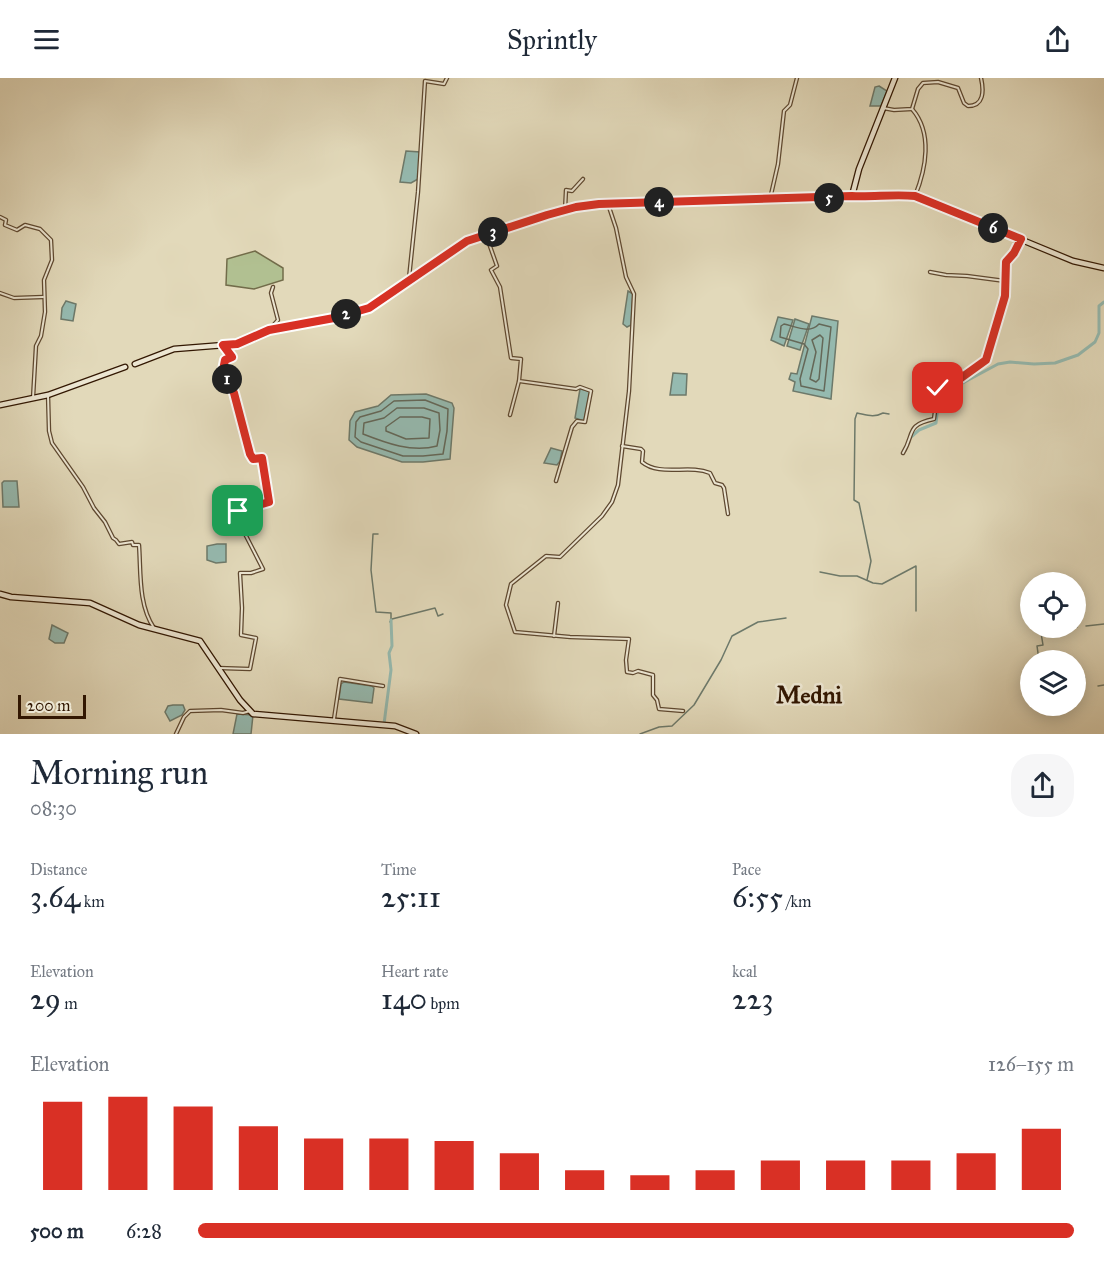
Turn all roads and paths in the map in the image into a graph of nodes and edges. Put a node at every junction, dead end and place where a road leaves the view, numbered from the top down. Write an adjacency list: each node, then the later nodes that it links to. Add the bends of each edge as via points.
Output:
1 (447, 78): 19 (street, via 444,84 425,81)
2 (797, 78): 10 (street, via 790,105 784,111)
3 (895, 78): 5 (main road)
4 (981, 78): 6 (street, via 982,92 976,105 964,103 958,88 938,82 923,83)
5 (883, 108): 6 (street); 8 (main road)
6 (912, 109): 9 (street, via 922,122 926,159)
7 (583, 179): 12 (street, via 572,190 566,190)
8 (852, 196): 9 (main road); 10 (main road)
9 (915, 196): 15 (main road)
10 (770, 199): 11 (main road)
11 (608, 204): 12 (main road); 32 (street, via 634,294 629,391)
12 (565, 210): 14 (main road)
13 (0, 217): 22 (street, via 6,220 5,225 17,230 25,225 40,230 51,240 52,260 44,280)
14 (486, 235): 19 (main road, via 467,241); 27 (street, via 496,266 491,270 500,286 511,358 521,359 522,363)
15 (1021, 239): 16 (main road, via 1072,261); 18 (street, via 1006,262)
16 (1104, 268)
17 (930, 272): 18 (street)
18 (1005, 281): 33 (street, via 1005,296 986,360 938,388 934,419 916,426)
19 (408, 282): 23 (main road, via 369,308)
20 (273, 287): 23 (street, via 269,293 278,320)
21 (0, 293): 22 (street, via 14,298)
22 (43, 297): 29 (street, via 45,312 36,346)
23 (269, 330): 24 (main road, via 237,344)
24 (223, 345): 25 (main road, via 174,349); 40 (street, via 232,357 225,360 223,370 234,393 250,454 253,459 262,458 269,502 226,513 233,527 243,530 263,569 240,573 241,635 256,638 250,669)
25 (135, 364)
26 (125, 367): 28 (main road)
27 (519, 381): 31 (street); 34 (street, via 591,391 585,422 577,422 572,428)
28 (48, 395): 29 (main road); 38 (street, via 52,443 113,538 119,544 139,545 144,600)
29 (33, 398): 30 (main road)
30 (0, 405)
31 (510, 415)
32 (621, 446): 35 (street, via 641,449 646,465 710,473 715,483 723,485); 39 (street, via 618,485 602,516 560,557 546,556 511,585 506,605 515,632)
33 (903, 453)
34 (556, 481)
35 (728, 514)
36 (0, 594): 38 (main road, via 90,603)
37 (558, 603): 39 (street)
38 (155, 629): 40 (main road, via 200,641)
39 (554, 636): 43 (street, via 629,639 627,672 638,670 653,675 653,695 659,709)
40 (219, 668): 42 (main road)
41 (383, 686): 44 (street, via 340,679)
42 (250, 711): 44 (main road); 45 (street, via 190,711)
43 (683, 711)
44 (334, 719): 46 (main road, via 402,727)
45 (176, 734)
46 (416, 734)

